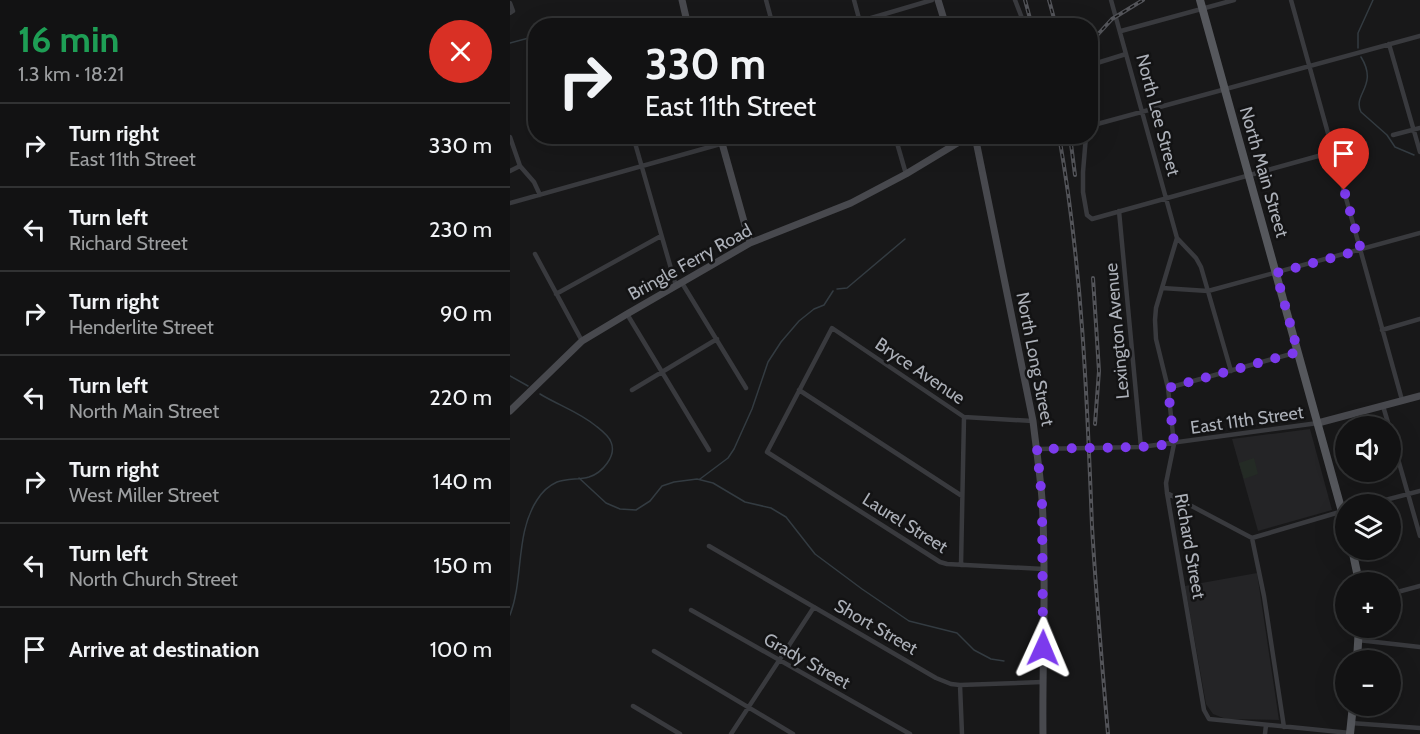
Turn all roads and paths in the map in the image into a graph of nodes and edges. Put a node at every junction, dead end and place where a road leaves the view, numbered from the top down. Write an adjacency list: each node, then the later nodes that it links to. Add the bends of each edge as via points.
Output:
1 (681, 0): 13 (street)
2 (766, 0): 14 (street)
3 (854, 0): 15 (street)
4 (932, 0): 16 (street)
5 (938, 0): 17 (street)
6 (1015, 0): 18 (street)
7 (1111, 0): 19 (street, North Lee Street)
8 (1234, 0): 11 (street)
9 (1291, 0): 24 (street)
10 (510, 3): 12 (street)
11 (1201, 4): 19 (street); 25 (main road, North Main Street)
12 (511, 12)
13 (686, 18)
14 (771, 18)
15 (859, 18)
16 (876, 18)
17 (944, 18)
18 (1022, 18)
19 (1121, 31): 22 (street, North Lee Street)
20 (1420, 36): 21 (street)
21 (1389, 44): 24 (street); 29 (street)
22 (1126, 54): 23 (street); 26 (street, North Lee Street)
23 (1098, 63)
24 (1310, 66): 25 (street); 40 (street)
25 (1225, 90): 26 (street); 46 (main road, North Main Street)
26 (1143, 111): 27 (street); 48 (street, North Lee Street)
27 (1098, 124)
28 (1420, 128): 29 (street)
29 (1414, 130): 30 (street); 41 (street)
30 (1393, 135)
31 (510, 137): 42 (street)
32 (1365, 143): 40 (street)
33 (635, 144): 43 (street)
34 (709, 144): 43 (street)
35 (722, 144): 54 (street)
36 (897, 144): 45 (street)
37 (956, 144): 45 (street, Bringle Ferry Road)
38 (977, 144): 80 (street, North Long Street)
39 (1086, 144): 50 (street, via 1083,192 1088,218)
40 (1333, 152): 46 (street); 55 (street)
41 (1420, 152)
42 (520, 166): 44 (street); 47 (street)
43 (640, 167): 47 (street); 52 (street)
44 (510, 171)
45 (906, 174): 54 (street, Bringle Ferry Road, via 851,203)
46 (1249, 174): 48 (street); 57 (main road, North Main Street)
47 (540, 195): 49 (street)
48 (1167, 199): 50 (street); 53 (street, North Lee Street)
49 (510, 203)
50 (1119, 212): 83 (street, Lexington Avenue)
51 (1420, 233): 55 (street)
52 (661, 236): 58 (street); 61 (street)
53 (1177, 238): 59 (street, Richard Street); 60 (street, via 1196,258)
54 (750, 243): 58 (street, Bringle Ferry Road)
55 (1361, 250): 57 (street); 64 (street)
56 (535, 254): 61 (street)
57 (1276, 273): 60 (street); 67 (main road, North Main Street)
58 (679, 285): 62 (street, Bringle Ferry Road); 65 (street)
59 (1162, 288): 60 (street); 71 (street, Richard Street, via 1155,332)
60 (1208, 291): 68 (street)
61 (556, 294): 66 (street)
62 (627, 314): 66 (street, Bringle Ferry Road); 69 (street)
63 (1420, 319): 64 (street)
64 (1382, 330): 75 (street)
65 (717, 339): 69 (street); 70 (street)
66 (582, 341): 77 (street, Bringle Ferry Road)
67 (1298, 352): 68 (street); 81 (main road, North Main Street)
68 (1231, 371): 71 (street)
69 (662, 372): 72 (street); 85 (street)
70 (746, 388)
71 (1168, 388): 82 (street, Richard Street)
72 (632, 390)
73 (799, 390): 79 (street, Bryce Avenue, via 832,328); 91 (street); 97 (street, Laurel Street, via 767,452 940,562)
74 (1420, 396): 75 (street)
75 (1402, 400): 76 (street)
76 (1383, 406): 78 (street); 81 (street)
77 (510, 411)
78 (1386, 416)
79 (964, 417): 80 (street, Bryce Avenue); 91 (street)
80 (1033, 421): 84 (street, North Long Street)
81 (1318, 423): 82 (street, East 11th Street); 89 (main road, North Main Street)
82 (1174, 444): 83 (street, East 11th Street); 88 (street, Richard Street)
83 (1141, 447): 84 (street, East 11th Street)
84 (1037, 449): 98 (street, North Long Street)
85 (709, 450)
86 (1401, 470): 90 (street)
87 (1420, 490): 90 (street)
88 (1167, 494): 95 (street); 114 (street, Richard Street, via 1204,710 1209,719)
89 (1338, 494)
90 (1408, 494): 92 (street); 94 (street)
91 (962, 496): 97 (street)
92 (1401, 496)
93 (1335, 513): 95 (street)
94 (1420, 536)
95 (1252, 538): 115 (street)
96 (709, 546): 101 (street, Short Street)
97 (961, 565): 98 (street, Laurel Street)
98 (1044, 569): 108 (street, North Long Street)
99 (1420, 586): 100 (street)
100 (1401, 591)
101 (814, 607): 107 (street); 109 (street, Short Street, via 936,678)
102 (692, 610): 107 (street, Grady Street)
103 (1358, 640): 104 (street); 105 (main road)
104 (1420, 647)
105 (1358, 650)
106 (654, 651): 111 (street)
107 (779, 661): 111 (street); 121 (street, Grady Street)
108 (1042, 682): 109 (street, Short Street); 123 (street, North Long Street)
109 (960, 685): 122 (street)
110 (633, 706): 118 (street)
111 (747, 706): 119 (street); 120 (street)
112 (1352, 716): 113 (main road)
113 (1351, 723): 116 (street); 117 (main road)
114 (1266, 725): 115 (street); 124 (street)
115 (1284, 727): 117 (street)
116 (1420, 728)
117 (1350, 733)
118 (680, 734)
119 (731, 734)
120 (793, 734)
121 (910, 734)
122 (962, 734)
123 (1043, 734)
124 (1265, 734)

